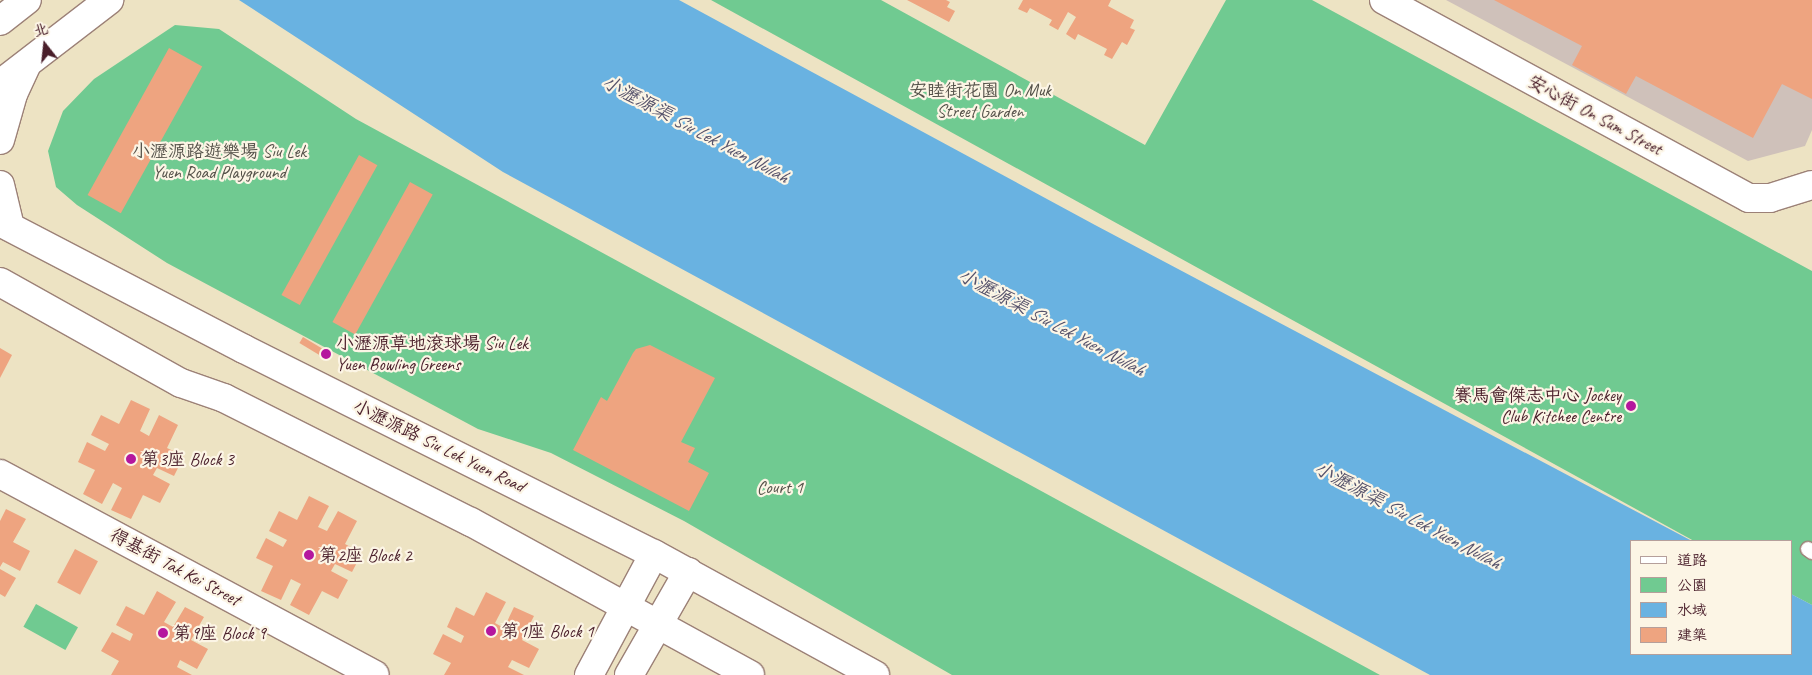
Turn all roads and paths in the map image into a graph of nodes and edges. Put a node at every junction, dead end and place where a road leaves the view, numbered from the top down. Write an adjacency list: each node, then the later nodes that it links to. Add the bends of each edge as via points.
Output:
1 (28, 0): 4 (main road)
2 (109, 0): 5 (main road)
3 (1384, 0): 9 (main road, 安心街 On Sum Street, via 1750,198 1770,198)
4 (0, 22)
5 (28, 62): 6 (main road); 7 (main road, via 13,94)
6 (0, 84)
7 (0, 140)
8 (0, 185): 10 (main road)
9 (1812, 185)
10 (5, 225): 13 (main road, 小瀝源路 Siu Lek Yuen Road, via 244,349)
11 (0, 282): 15 (main road, via 181,383 224,398 471,522)
12 (0, 474): 17 (main road, 得基街 Tak Kei Street)
13 (654, 554): 14 (main road, 小瀝源路 Siu Lek Yuen Road); 15 (main road)
14 (688, 572): 16 (main road); 21 (main road, 小瀝源路 Siu Lek Yuen Road)
15 (626, 607): 16 (main road); 18 (main road)
16 (657, 624): 19 (main road); 20 (main road)
17 (375, 675)
18 (588, 675)
19 (629, 675)
20 (750, 675)
21 (875, 675)

